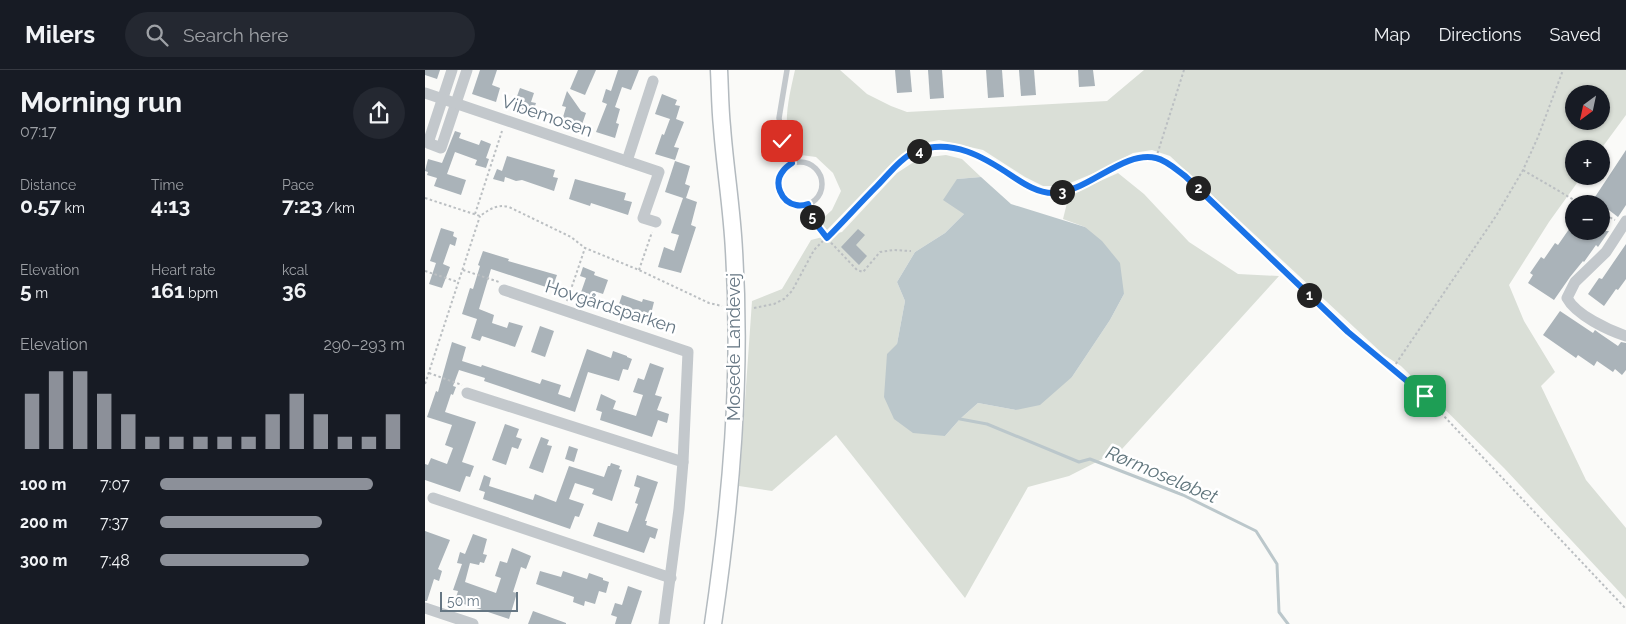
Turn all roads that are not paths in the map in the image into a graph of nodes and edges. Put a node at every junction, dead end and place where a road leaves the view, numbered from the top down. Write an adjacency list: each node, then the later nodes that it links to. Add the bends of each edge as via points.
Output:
1 (452, 70): 7 (street)
2 (467, 70): 8 (street)
3 (719, 70): 22 (main road, Mosede Landevej, via 734,251 736,327 731,479)
4 (787, 70): 10 (lane, via 779,118 782,141)
5 (653, 81): 9 (street)
6 (425, 93): 7 (street, Vibemosen)
7 (443, 99): 8 (street, Vibemosen); 8 (street, via 428,144 441,148)
8 (455, 104): 9 (street, Vibemosen)
9 (627, 161): 12 (street, Vibemosen, via 659,172 643,218)
10 (792, 163): 10 (lane, via 814,166 821,176 822,187 817,198 808,204 797,206 786,201 779,192 778,180)
11 (1626, 221): 14 (street, via 1606,252 1575,282 1567,298 1588,318)
12 (656, 222)
13 (503, 290): 16 (street, Hovgårdsparken, via 689,352)
14 (1626, 336)
15 (467, 393): 16 (street)
16 (683, 462): 18 (street, Hovgårdsparken)
17 (433, 498): 18 (street)
18 (671, 578): 21 (street, Hovgårdsparken)
19 (425, 608): 20 (street)
20 (473, 624)
21 (664, 624)
22 (713, 624)

